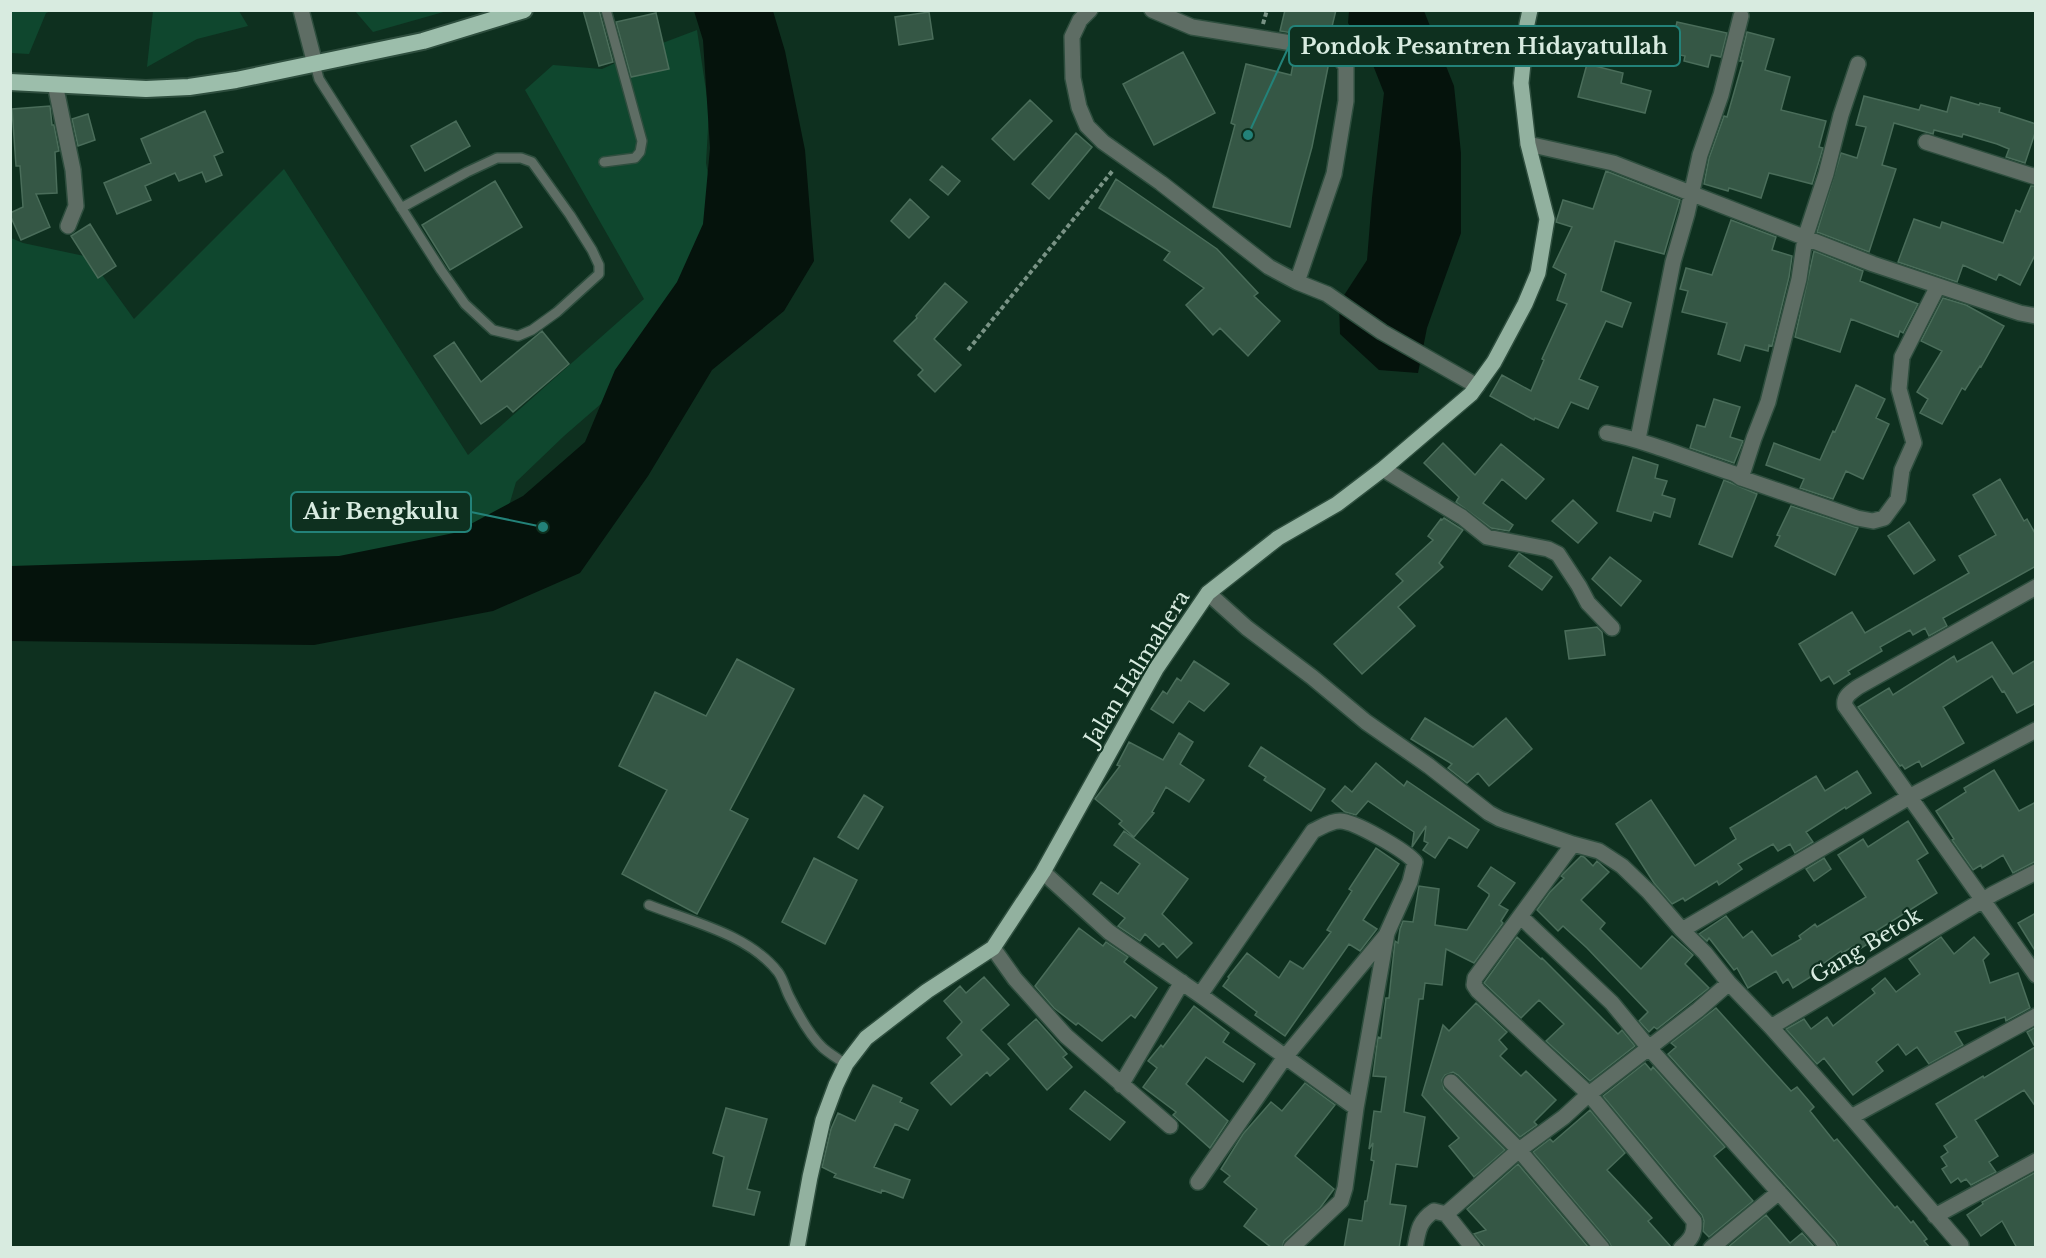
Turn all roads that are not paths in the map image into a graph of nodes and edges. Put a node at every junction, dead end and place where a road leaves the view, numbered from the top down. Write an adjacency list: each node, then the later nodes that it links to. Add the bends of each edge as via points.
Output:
1 (301, 10): 8 (street)
2 (524, 10): 8 (highway, via 423,41)
3 (606, 10): 14 (lane, via 642,141 635,158)
4 (1090, 10): 20 (street, via 1072,37 1073,78 1087,126 1269,267)
5 (1152, 10): 20 (street, via 1192,27 1329,49 1346,66 1346,101 1334,174)
6 (1530, 10): 13 (main road, Jalan Halmahera, via 1521,83)
7 (1741, 16): 16 (street)
8 (315, 64): 11 (highway, via 189,87); 17 (lane, via 319,79)
9 (1857, 64): 19 (street)
10 (10, 82): 11 (highway)
11 (55, 84): 18 (street, via 73,170 76,206)
12 (1926, 142): 15 (street)
13 (1528, 144): 16 (street, via 1613,163); 23 (main road, Jalan Halmahera, via 1547,219 1538,273 1503,348)
14 (604, 162)
15 (2036, 177)
16 (1691, 193): 19 (street); 25 (street, via 1673,262)
17 (401, 208): 17 (lane, via 465,304 493,330 518,336 532,330 598,273 592,250 570,215 532,162 522,158 497,158)
18 (68, 226)
19 (1805, 238): 21 (street); 27 (street, via 1799,279 1768,402)
20 (1297, 282): 23 (street, via 1327,294 1382,332)
21 (1938, 286): 22 (street); 27 (street, via 1902,357 1899,389 1914,443 1902,470 1898,499 1884,518 1857,518)
22 (2036, 316)
23 (1478, 386): 26 (main road, Jalan Halmahera)
24 (1608, 433): 25 (street)
25 (1638, 439): 27 (street)
26 (1383, 470): 29 (main road, Jalan Halmahera, via 1337,504 1278,538); 30 (street, via 1462,517 1487,537 1558,554 1588,603)
27 (1741, 478)
28 (2036, 587): 32 (street, via 1845,698 1845,706)
29 (1208, 593): 33 (street, via 1366,722 1489,813); 34 (main road, Jalan Halmahera, via 1156,669)
30 (1612, 628)
31 (2036, 730): 32 (street)
32 (1911, 796): 36 (street); 39 (street)
33 (1573, 844): 38 (street); 39 (street, via 1599,851 1622,866)
34 (1043, 872): 41 (main road, Jalan Halmahera); 43 (street, via 1109,932)
35 (2036, 872): 36 (street, Gang Betok)
36 (1982, 901): 42 (street); 47 (street, Gang Betok)
37 (648, 904): 50 (lane, via 741,940 756,950 778,972 816,1040)
38 (1521, 917): 48 (street, via 1612,1003); 53 (street, via 1475,978 1474,985)
39 (1682, 930): 44 (street)
40 (1387, 933): 45 (street, via 1415,861 1403,850 1356,826 1342,820 1330,822 1313,831); 49 (street); 54 (street)
41 (993, 948): 50 (main road, Jalan Halmahera, via 866,1038); 52 (street, via 1039,1008)
42 (2036, 975)
43 (1182, 982): 45 (street); 52 (street)
44 (1729, 983): 47 (street); 48 (street)
45 (1200, 995): 49 (street)
46 (2036, 1016): 55 (street)
47 (1771, 1027): 55 (street)
48 (1649, 1048): 53 (street); 60 (street)
49 (1285, 1057): 54 (street); 59 (street)
50 (846, 1065): 64 (main road, Jalan Halmahera, via 823,1120)
51 (1451, 1082): 57 (street)
52 (1121, 1085): 56 (street)
53 (1589, 1094): 57 (street); 69 (street, via 1694,1221 1695,1231)
54 (1356, 1108): 65 (street, via 1341,1201)
55 (1851, 1117): 62 (street)
56 (1170, 1126)
57 (1519, 1150): 61 (street); 68 (street)
58 (2036, 1161): 62 (street)
59 (1198, 1182)
60 (1779, 1192): 70 (street); 71 (street)
61 (1446, 1214): 66 (street, via 1434,1211 1424,1218); 67 (street)
62 (1935, 1216): 63 (street)
63 (1961, 1247)
64 (797, 1248)
65 (1291, 1248)
66 (1415, 1248)
67 (1473, 1248)
68 (1602, 1248)
69 (1681, 1248)
70 (1711, 1248)
71 (1829, 1248)

